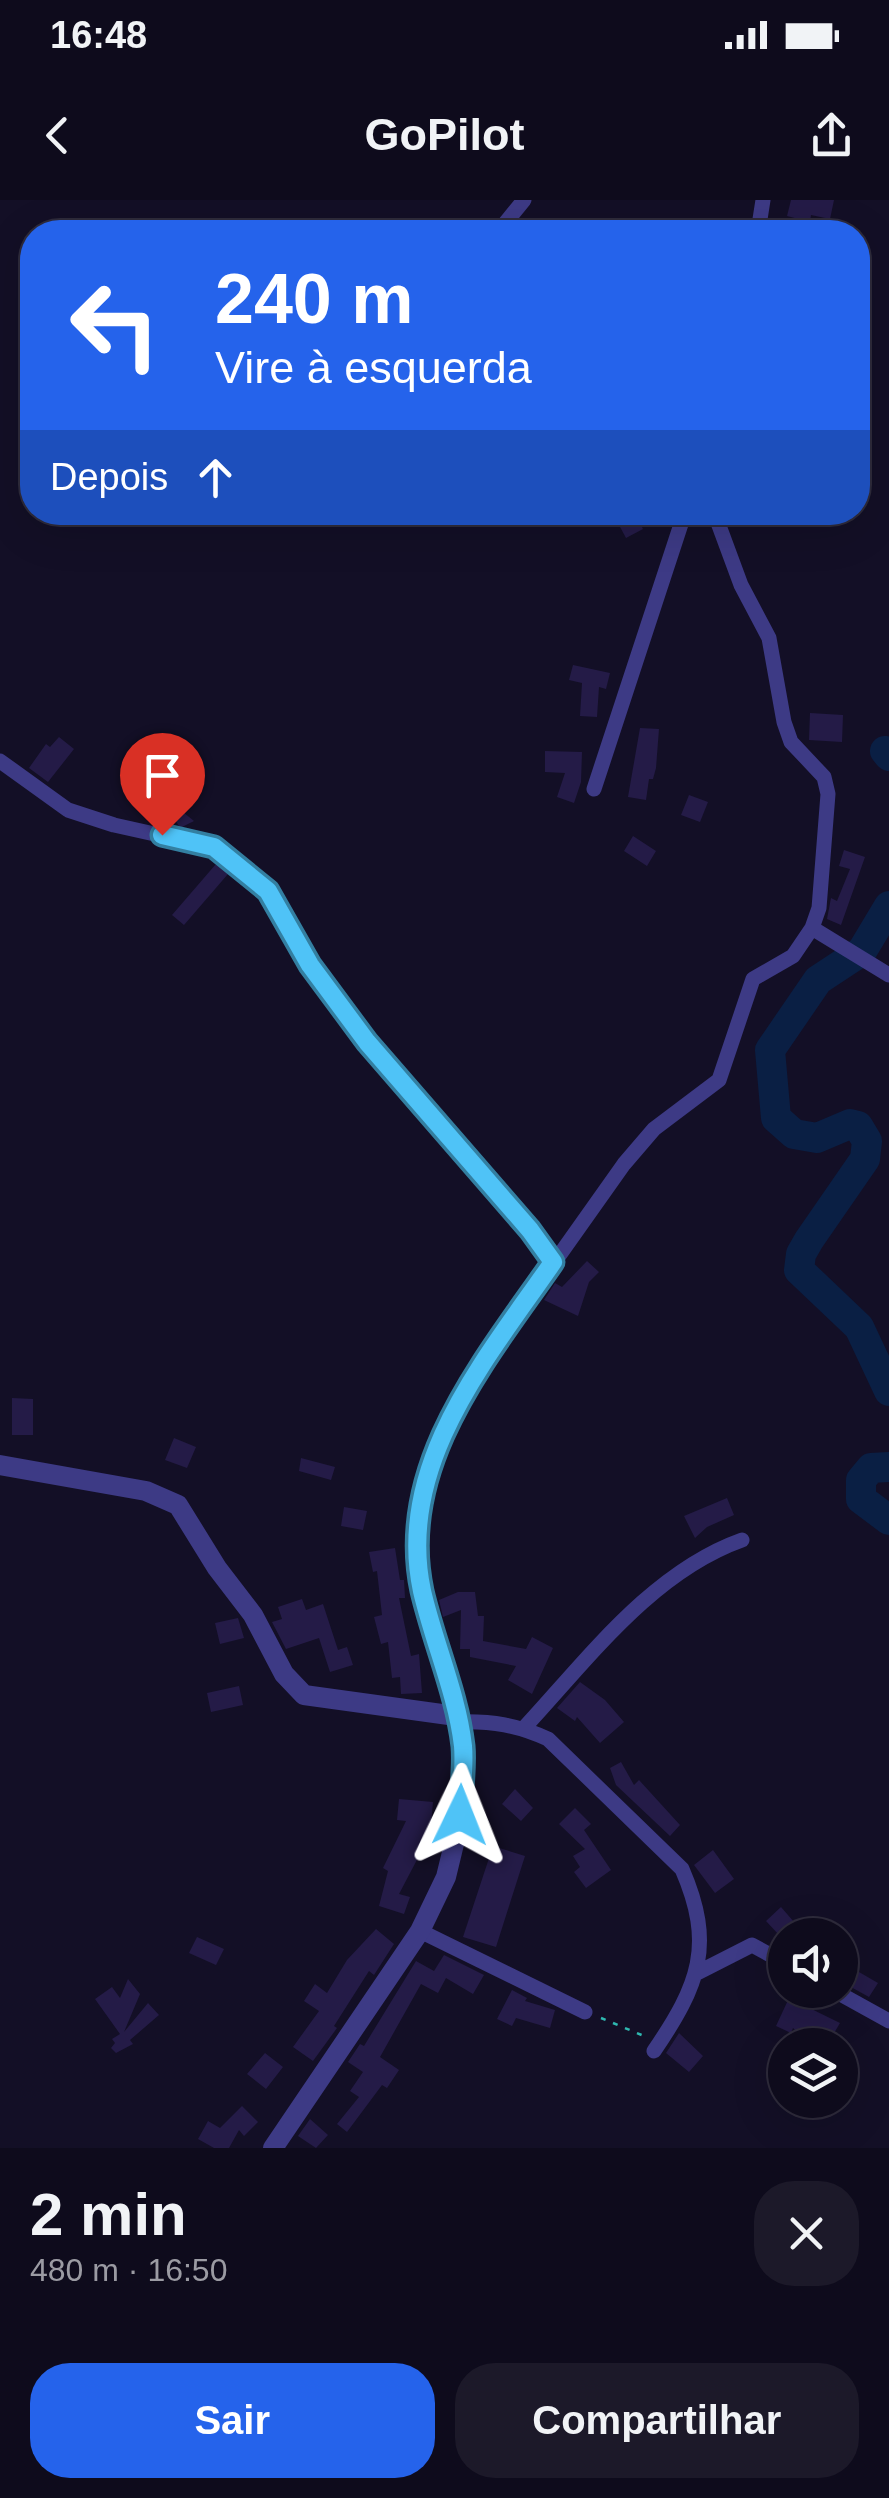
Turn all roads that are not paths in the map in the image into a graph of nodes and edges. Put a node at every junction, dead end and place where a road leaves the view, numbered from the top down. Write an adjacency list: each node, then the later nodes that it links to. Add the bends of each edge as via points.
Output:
1 (524, 200): 2 (street)
2 (508, 220)
3 (681, 525): 6 (street)
4 (719, 525): 7 (street, via 770,638 791,742 824,777 828,794)
5 (0, 761): 9 (street, via 68,810 214,847 268,891 310,965 367,1042)
6 (594, 789)
7 (812, 928): 8 (street); 9 (street, via 793,956 753,978 719,1080 654,1129)
8 (889, 975)
9 (553, 1262): 12 (street, via 452,1415 425,1480 415,1526)
10 (0, 1465): 12 (street, via 146,1491 178,1504 284,1674 304,1695)
11 (742, 1540): 13 (street, via 709,1552 662,1584)
12 (457, 1719): 13 (street); 14 (street, via 463,1748 456,1848)
13 (524, 1728): 16 (street, via 586,1772 682,1869 701,1932)
14 (420, 1930): 18 (street); 21 (street)
15 (768, 1954): 16 (street, via 752,1945)
16 (699, 1972): 20 (street)
17 (858, 2004): 19 (street)
18 (585, 2012)
19 (889, 2021)
20 (657, 2047)
21 (272, 2148)

